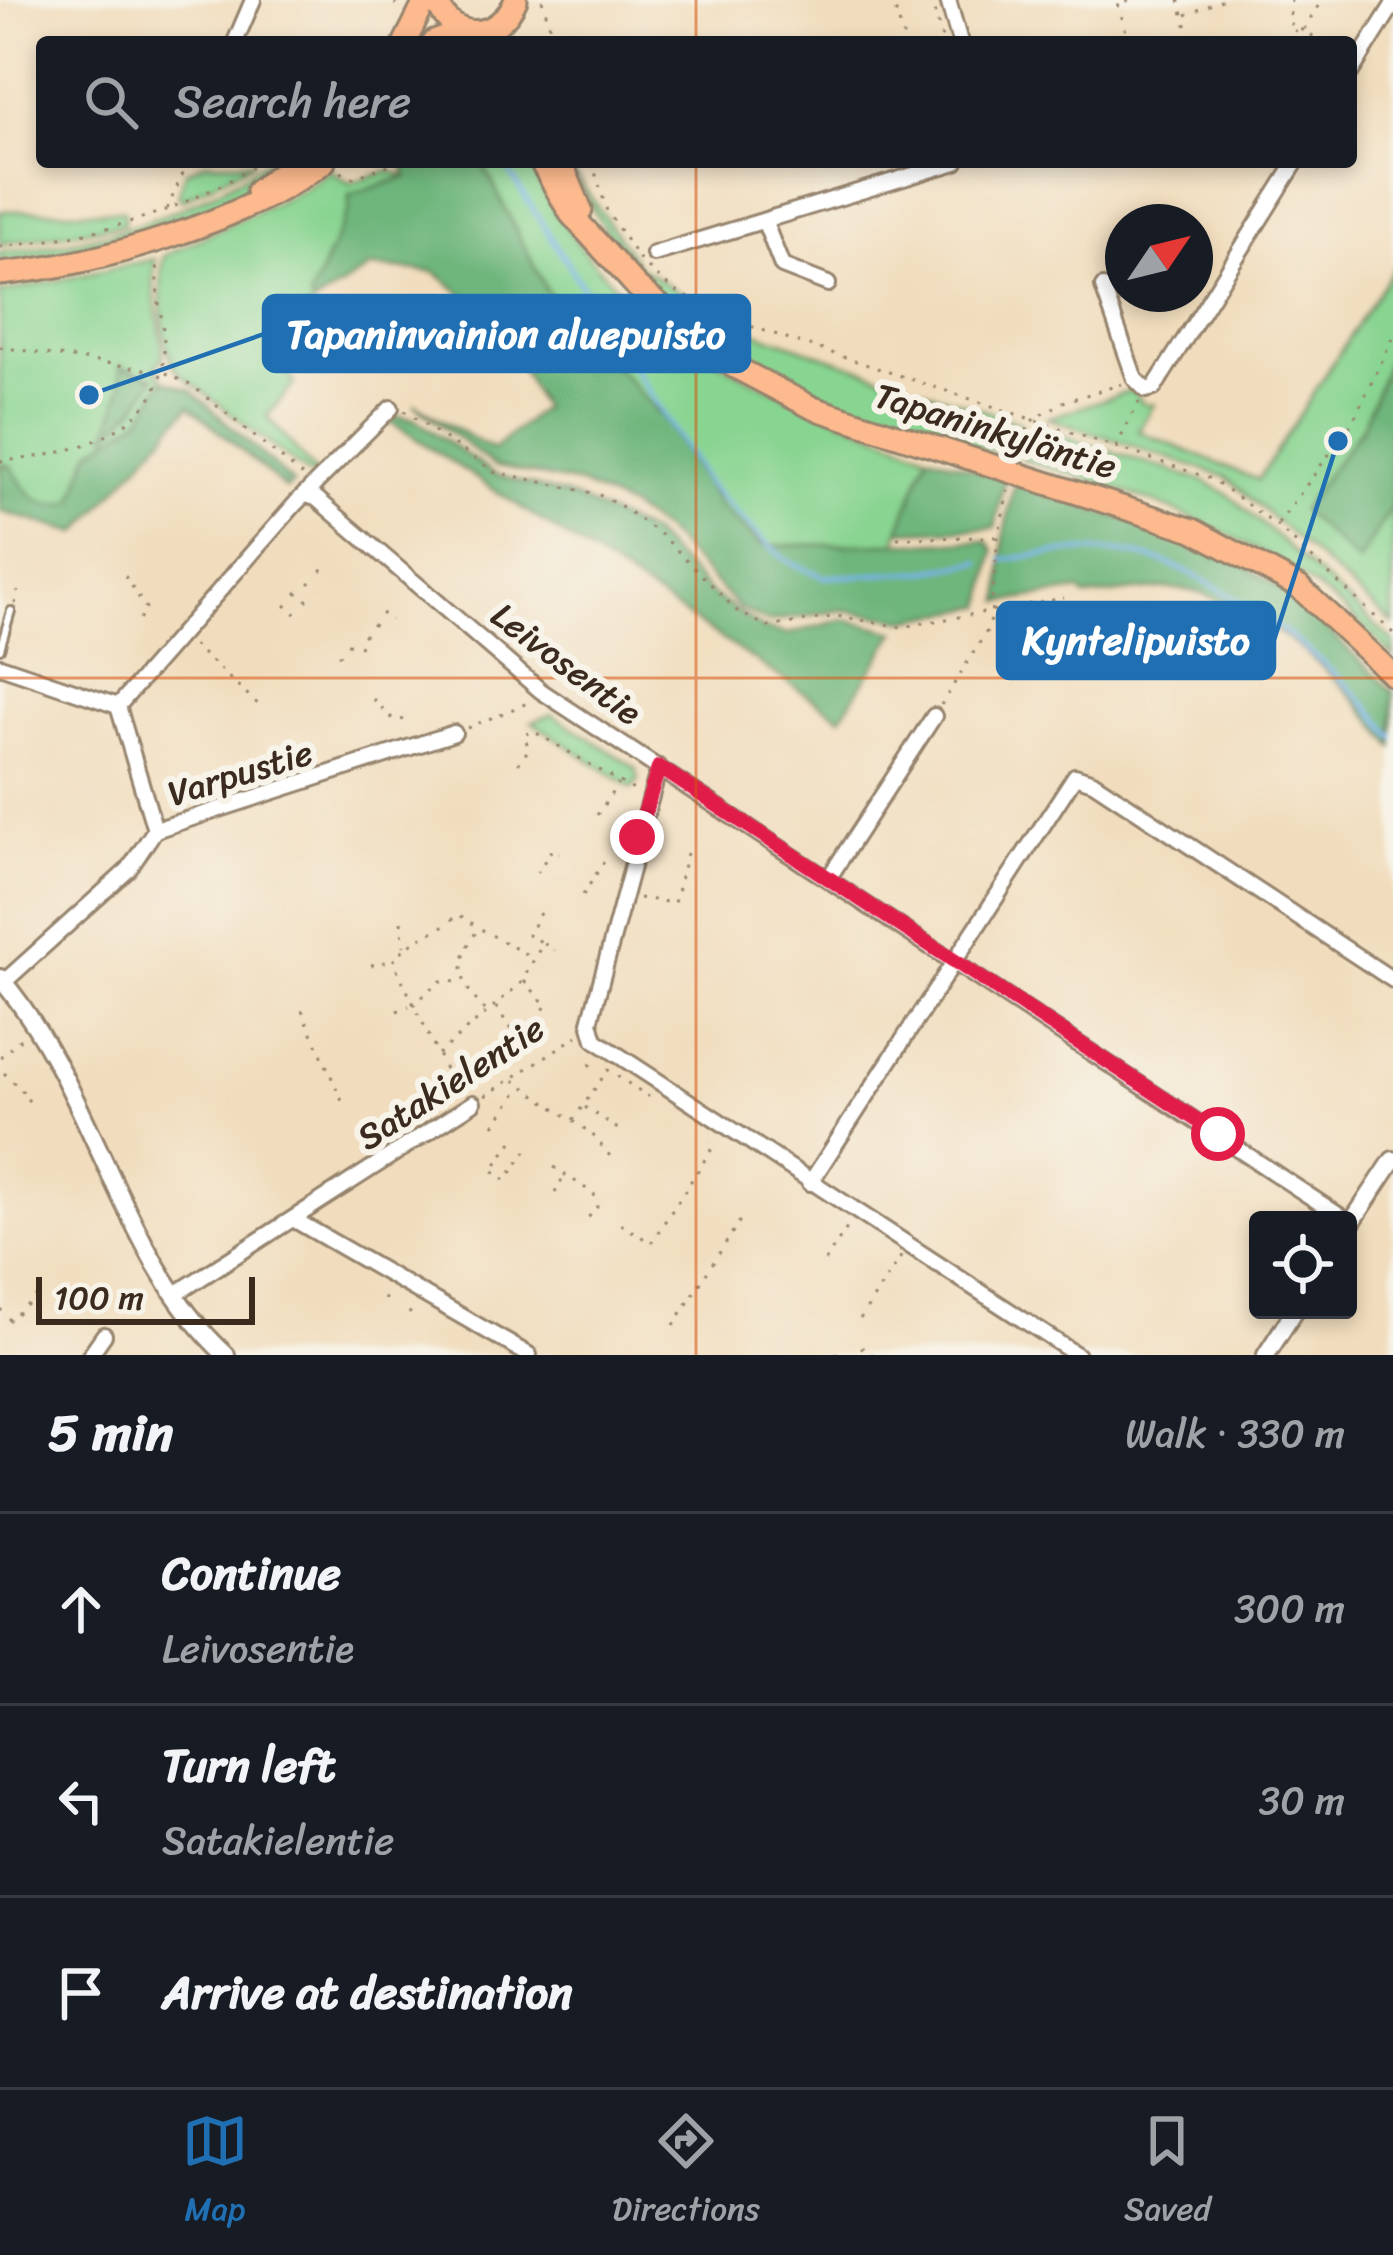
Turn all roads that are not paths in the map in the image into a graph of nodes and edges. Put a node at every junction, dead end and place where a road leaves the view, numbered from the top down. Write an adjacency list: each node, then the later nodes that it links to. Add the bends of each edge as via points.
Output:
1 (253, 0): 7 (street)
2 (436, 0): 9 (main road, via 442,15)
3 (948, 0): 11 (street)
4 (416, 4): 8 (main road)
5 (514, 5): 9 (main road); 10 (main road)
6 (1393, 5): 12 (street)
7 (238, 36)
8 (407, 36)
9 (472, 36)
10 (509, 36)
11 (959, 36)
12 (1357, 62)
13 (287, 168): 19 (main road)
14 (318, 168): 19 (main road)
15 (544, 168): 21 (main road, Tapaninkyläntie)
16 (563, 168): 21 (main road, Tapaninkyläntie)
17 (937, 168): 20 (street)
18 (1292, 168): 25 (street, via 1163,375 1140,385)
19 (236, 207): 23 (main road, via 99,260)
20 (765, 223): 22 (street); 24 (street, via 782,266)
21 (590, 232): 31 (main road, Tapaninkyläntie, via 672,321 733,366 813,408 1211,538 1299,587)
22 (654, 254)
23 (0, 274)
24 (828, 284)
25 (1103, 287)
26 (391, 408): 27 (street)
27 (310, 490): 32 (street); 35 (street, Leivosentie, via 541,691)
28 (13, 608): 29 (lane)
29 (0, 649)
30 (0, 666): 32 (street)
31 (1393, 675)
32 (118, 706): 36 (street)
33 (934, 716): 37 (street)
34 (454, 733): 36 (street, Varpustie)
35 (659, 767): 37 (street, Leivosentie); 43 (street, Satakielentie, via 589,1032)
36 (155, 830): 39 (street, Varpustie, via 129,869)
37 (830, 876): 38 (street, Leivosentie)
38 (953, 958): 40 (street, via 1075,776); 43 (street); 44 (street, Leivosentie)
39 (2, 980): 47 (street, via 55,1056)
40 (1393, 980)
41 (473, 1102): 46 (street, Satakielentie)
42 (1393, 1160): 45 (street)
43 (810, 1183): 53 (street)
44 (1330, 1211)
45 (1357, 1211)
46 (293, 1220): 47 (street, Satakielentie); 52 (street)
47 (175, 1295): 51 (street)
48 (1289, 1319): 54 (street)
49 (104, 1334): 50 (street)
50 (90, 1355)
51 (226, 1355)
52 (529, 1355)
53 (1078, 1355)
54 (1266, 1355)

